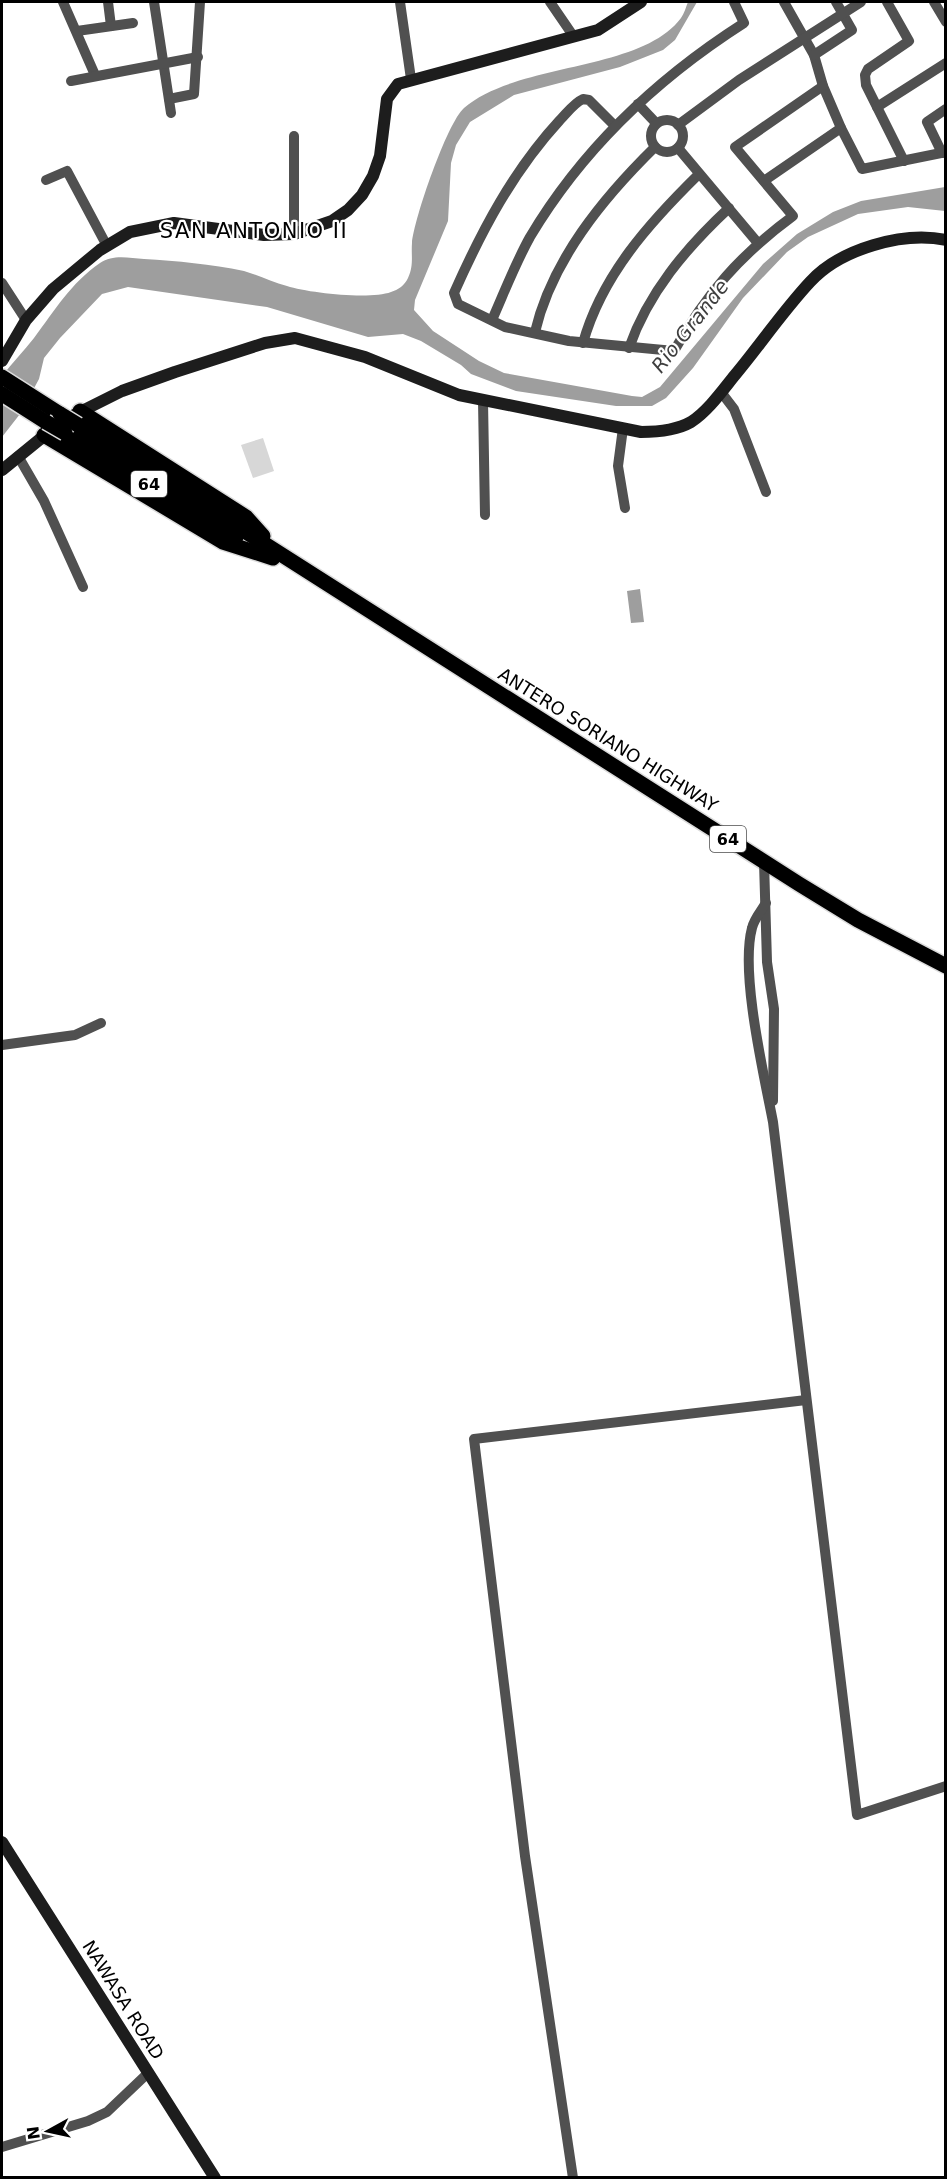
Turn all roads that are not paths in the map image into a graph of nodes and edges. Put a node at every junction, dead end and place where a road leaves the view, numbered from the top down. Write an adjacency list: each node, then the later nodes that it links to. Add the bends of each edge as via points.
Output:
1 (63, 2): 18 (street)
2 (108, 2): 17 (street)
3 (154, 2): 23 (street)
4 (200, 2): 22 (street)
5 (400, 2): 26 (street)
6 (550, 2): 20 (street)
7 (641, 2): 20 (street, via 598,30)
8 (734, 2): 30 (street, via 744,23 704,49)
9 (784, 2): 19 (street)
10 (836, 2): 14 (street)
11 (861, 2): 14 (street)
12 (887, 2): 31 (street, via 909,41 865,75)
13 (934, 2): 15 (street)
14 (842, 13): 19 (street); 21 (street, via 852,30)
15 (945, 22)
16 (133, 23): 17 (street)
17 (111, 26): 18 (street)
18 (77, 31): 25 (street)
19 (803, 36): 21 (street); 35 (street)
20 (574, 37): 26 (street)
21 (814, 55): 28 (street)
22 (198, 57): 23 (street); 29 (street, via 194,94)
23 (162, 62): 25 (street); 29 (street)
24 (945, 63): 31 (street)
25 (95, 75): 27 (street)
26 (411, 79): 47 (street, via 398,84 387,99 380,156 362,195 332,221)
27 (71, 81)
28 (823, 86): 37 (street); 45 (street, via 735,147)
29 (169, 99): 33 (street)
30 (638, 104): 34 (street); 36 (street)
31 (877, 107): 42 (street)
32 (945, 109): 41 (street, via 927,122)
33 (171, 113)
34 (656, 123): 35 (street, via 666,119); 39 (street, via 650,133)
35 (678, 125): 40 (street, via 683,138)
36 (615, 126): 53 (street, via 561,190 530,238); 53 (street, via 589,99 578,101 531,154 495,208 454,293 458,304)
37 (841, 128): 42 (street, via 862,169); 45 (street)
38 (294, 136): 47 (street)
39 (655, 147): 40 (street, via 664,152); 54 (street, via 616,187 583,231 550,288)
40 (678, 148): 43 (street)
41 (944, 153): 42 (street)
42 (904, 161)
43 (699, 174): 46 (street); 55 (street, via 665,207 625,258 596,306)
44 (46, 180): 50 (street, via 67,171)
45 (764, 182): 49 (street, via 793,216)
46 (729, 208): 49 (street); 56 (street, via 672,269 635,329)
47 (294, 234): 50 (street, via 264,235 174,223 130,232)
48 (945, 240): 59 (street, via 922,236 897,239 862,250 819,273)
49 (757, 242): 56 (street, via 710,293 674,351)
50 (107, 246): 52 (street, via 53,289)
51 (2, 283): 52 (street)
52 (26, 320): 57 (street)
53 (492, 320): 54 (street, via 505,327)
54 (535, 332): 55 (street)
55 (583, 343): 56 (street)
56 (629, 348)
57 (2, 361)
58 (2, 377): 62 (main road, ANTERO SORIANO HIGHWAY / 64, bridge)
59 (721, 392): 64 (street, via 697,417 681,426 653,432); 67 (street, via 734,409)
60 (2, 394): 63 (main road, ANTERO SORIANO HIGHWAY / 64)
61 (483, 400): 62 (street, via 454,394 365,357 295,338 212,359 122,391); 64 (street); 69 (street)
62 (74, 423): 63 (main road, ANTERO SORIANO HIGHWAY / 64, bridge); 63 (street); 70 (main road, ANTERO SORIANO HIGHWAY / 64)
63 (43, 425): 65 (street); 70 (main road, via 223,542)
64 (623, 428): 68 (street, via 618,466)
65 (18, 456): 66 (street); 71 (street, via 44,501)
66 (2, 470)
67 (766, 492)
68 (625, 508)
69 (485, 515)
70 (276, 555): 72 (main road, ANTERO SORIANO HIGHWAY / 64, via 348,595)
71 (82, 587)
72 (764, 862): 73 (street); 74 (main road, ANTERO SORIANO HIGHWAY / 64, via 858,920)
73 (765, 903): 77 (street, via 774,1009); 77 (street, via 752,927 750,965)
74 (945, 966)
75 (101, 1023): 76 (street, via 75,1035)
76 (2, 1045)
77 (772, 1122): 78 (street)
78 (806, 1400): 79 (street, via 857,1815); 84 (street, via 474,1439 525,1856)
79 (945, 1786)
80 (2, 1842): 81 (street, NAWASA ROAD)
81 (148, 2073): 82 (street, via 107,2112); 83 (street, NAWASA ROAD)
82 (2, 2147)
83 (215, 2178)
84 (573, 2178)

